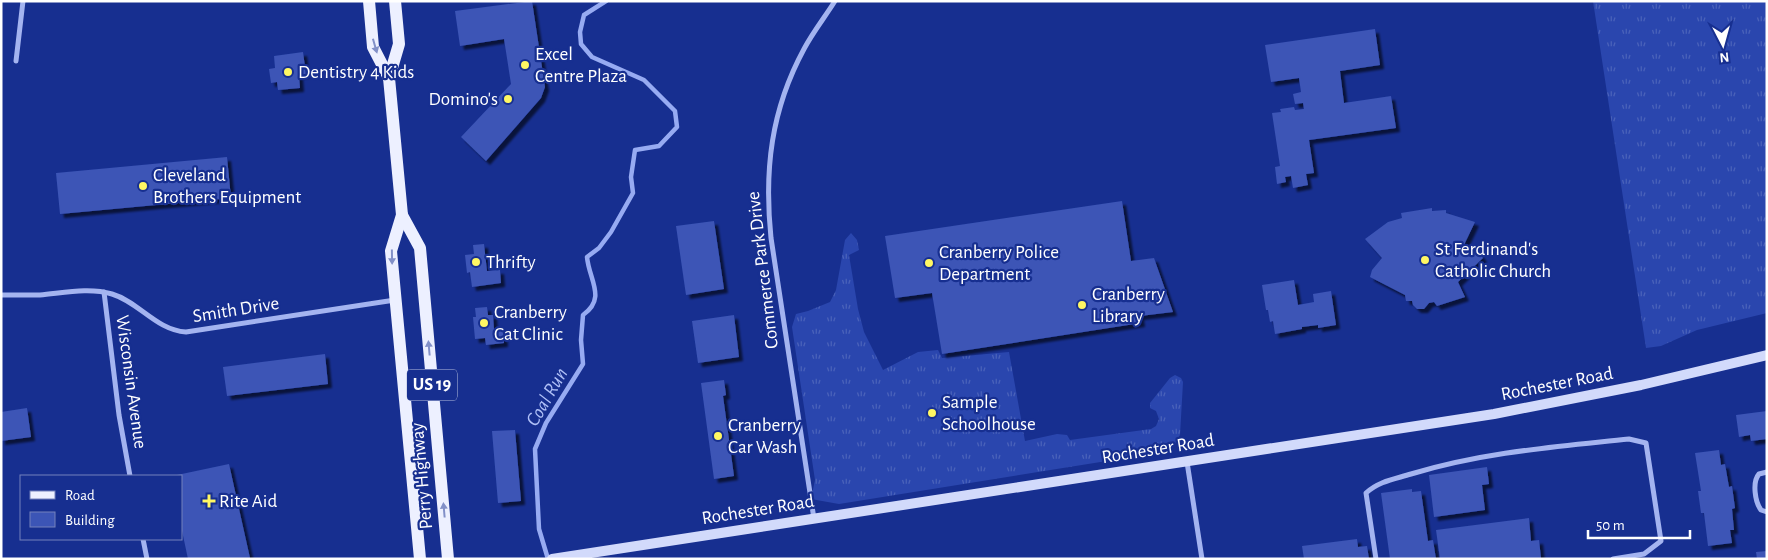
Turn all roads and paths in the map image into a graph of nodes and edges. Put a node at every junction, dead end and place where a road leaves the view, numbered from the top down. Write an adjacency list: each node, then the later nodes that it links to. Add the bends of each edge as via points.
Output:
1 (23, 1): 5 (street)
2 (369, 1): 6 (main road, Perry Highway / US 19, one-way to 6, via 374,47)
3 (395, 1): 6 (main road, Perry Highway / US 19, via 399,44)
4 (836, 1): 16 (street, Commerce Park Drive, via 804,48 781,100 768,179 771,238)
5 (16, 61)
6 (389, 78): 7 (main road, Perry Highway / US 19)
7 (402, 215): 10 (main road, Perry Highway / US 19, one-way to 10, via 391,251); 21 (main road, Perry Highway / US 19, one-way to 7, via 420,248)
8 (104, 292): 9 (street, Smith Drive); 10 (street, Smith Drive, via 123,299 166,327 186,332); 14 (street, Wisconsin Avenue)
9 (1, 294)
10 (395, 300): 20 (main road, Perry Highway / US 19)
11 (1767, 355): 12 (street, Rochester Road, via 1641,385 1494,414)
12 (1187, 462): 16 (street, Rochester Road); 23 (street)
13 (1767, 472): 15 (street, via 1759,474 1755,482 1758,505)
14 (130, 475)
15 (1767, 512)
16 (814, 519): 22 (street, Rochester Road)
17 (143, 540): 19 (street)
18 (1616, 558): 24 (street, via 1644,554 1660,541 1646,443 1629,439 1507,452 1440,465 1375,485 1366,493)
19 (147, 559)
20 (420, 559)
21 (448, 559)
22 (552, 559)
23 (1202, 559)
24 (1376, 559)

